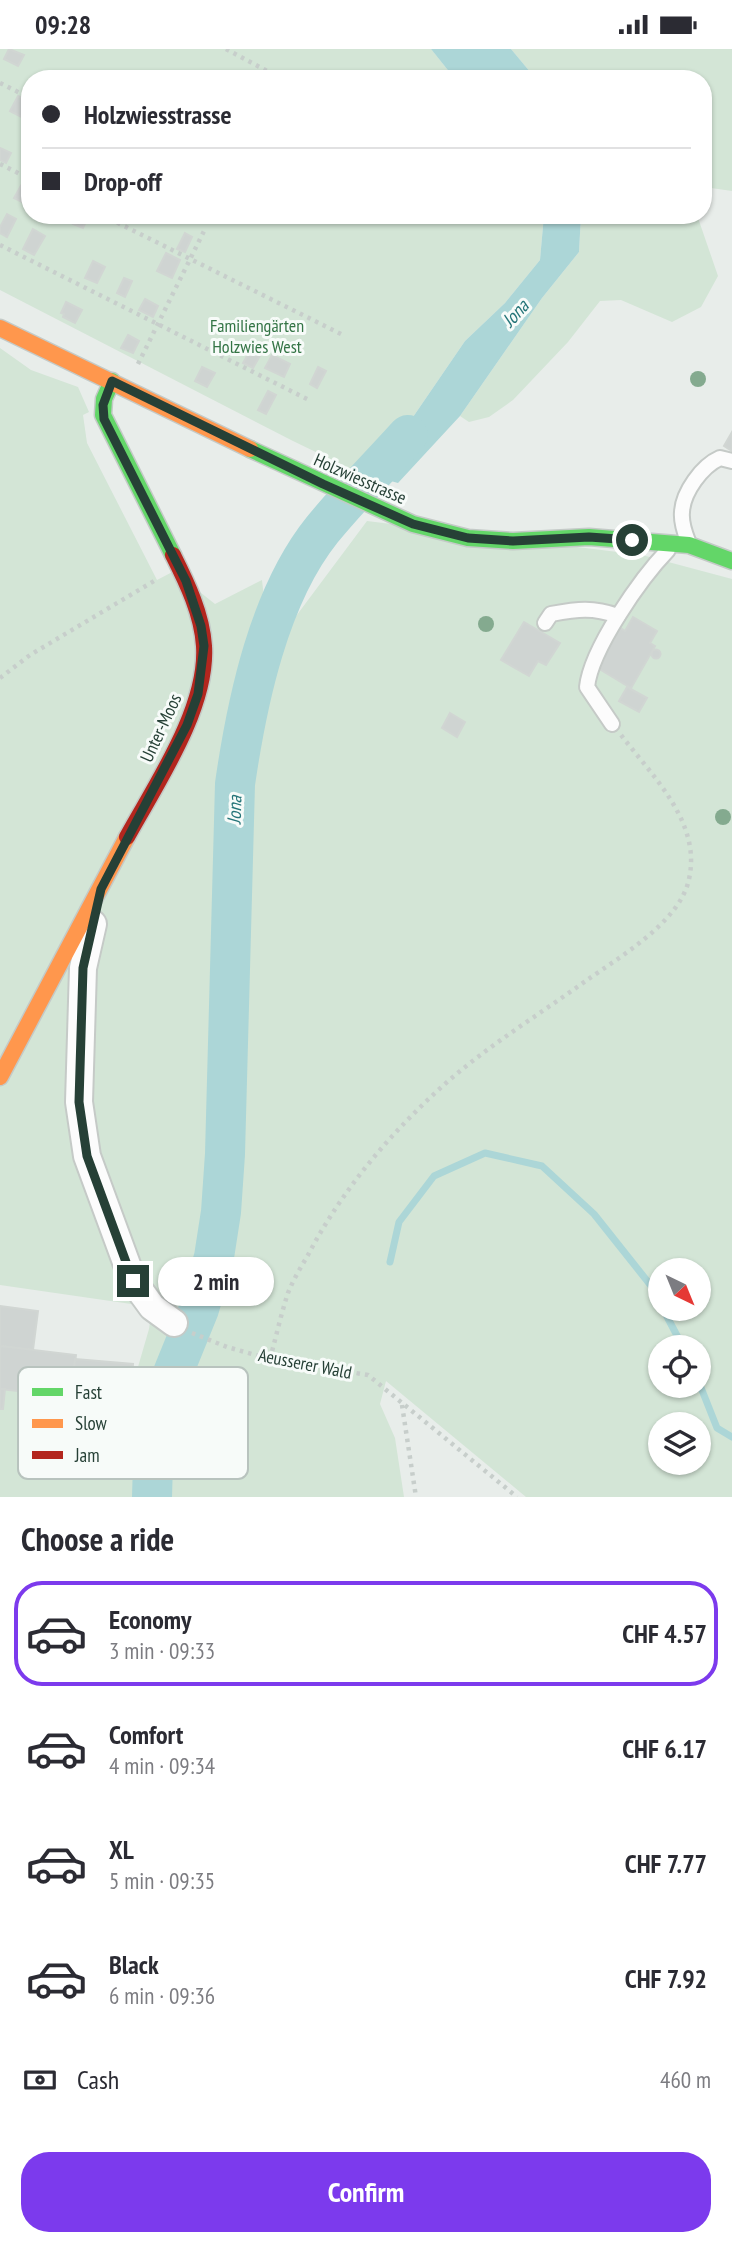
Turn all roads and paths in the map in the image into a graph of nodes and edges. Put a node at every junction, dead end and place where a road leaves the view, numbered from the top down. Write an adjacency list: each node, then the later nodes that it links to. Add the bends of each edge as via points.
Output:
1 (226, 49): 2 (path)
2 (265, 70)
3 (0, 83): 4 (path)
4 (21, 93)
5 (0, 164): 6 (path)
6 (21, 174)
7 (120, 224): 10 (path)
8 (206, 227): 10 (path)
9 (0, 245): 11 (path)
10 (191, 260): 11 (path); 13 (path)
11 (157, 324): 14 (path); 16 (path)
12 (0, 328): 15 (street, Holzwiesstrasse)
13 (345, 336)
14 (134, 371)
15 (112, 381): 18 (street, Holzwiesstrasse, via 413,524 468,538 589,537); 20 (street, Unter-Moos, via 103,405 104,419)
16 (311, 401)
17 (732, 461): 18 (lane, via 720,458 707,464 692,486 681,510)
18 (682, 545): 19 (street, Holzwiesstrasse); 21 (lane, via 650,569)
19 (732, 561)
20 (180, 568): 23 (path, via 30,655); 25 (street, Unter-Moos, via 204,646 198,694 187,725)
21 (618, 616): 22 (lane, via 580,609 551,614); 24 (lane, via 588,672 587,687)
22 (545, 623)
23 (0, 678)
24 (612, 723): 29 (path, via 685,824 692,849 688,884 675,909 614,961 448,1081 386,1143 317,1238 289,1291)
25 (101, 889): 26 (street, Unter-Moos); 27 (street, via 83,968 79,1102 87,1156 133,1281 152,1307)
26 (0, 1077)
27 (174, 1323)
28 (201, 1337): 29 (path, Aeusserer Wald)
29 (270, 1359): 30 (path, Aeusserer Wald, via 368,1375)
30 (401, 1403): 31 (path); 32 (path, Aeusserer Wald)
31 (416, 1497)
32 (517, 1497)

